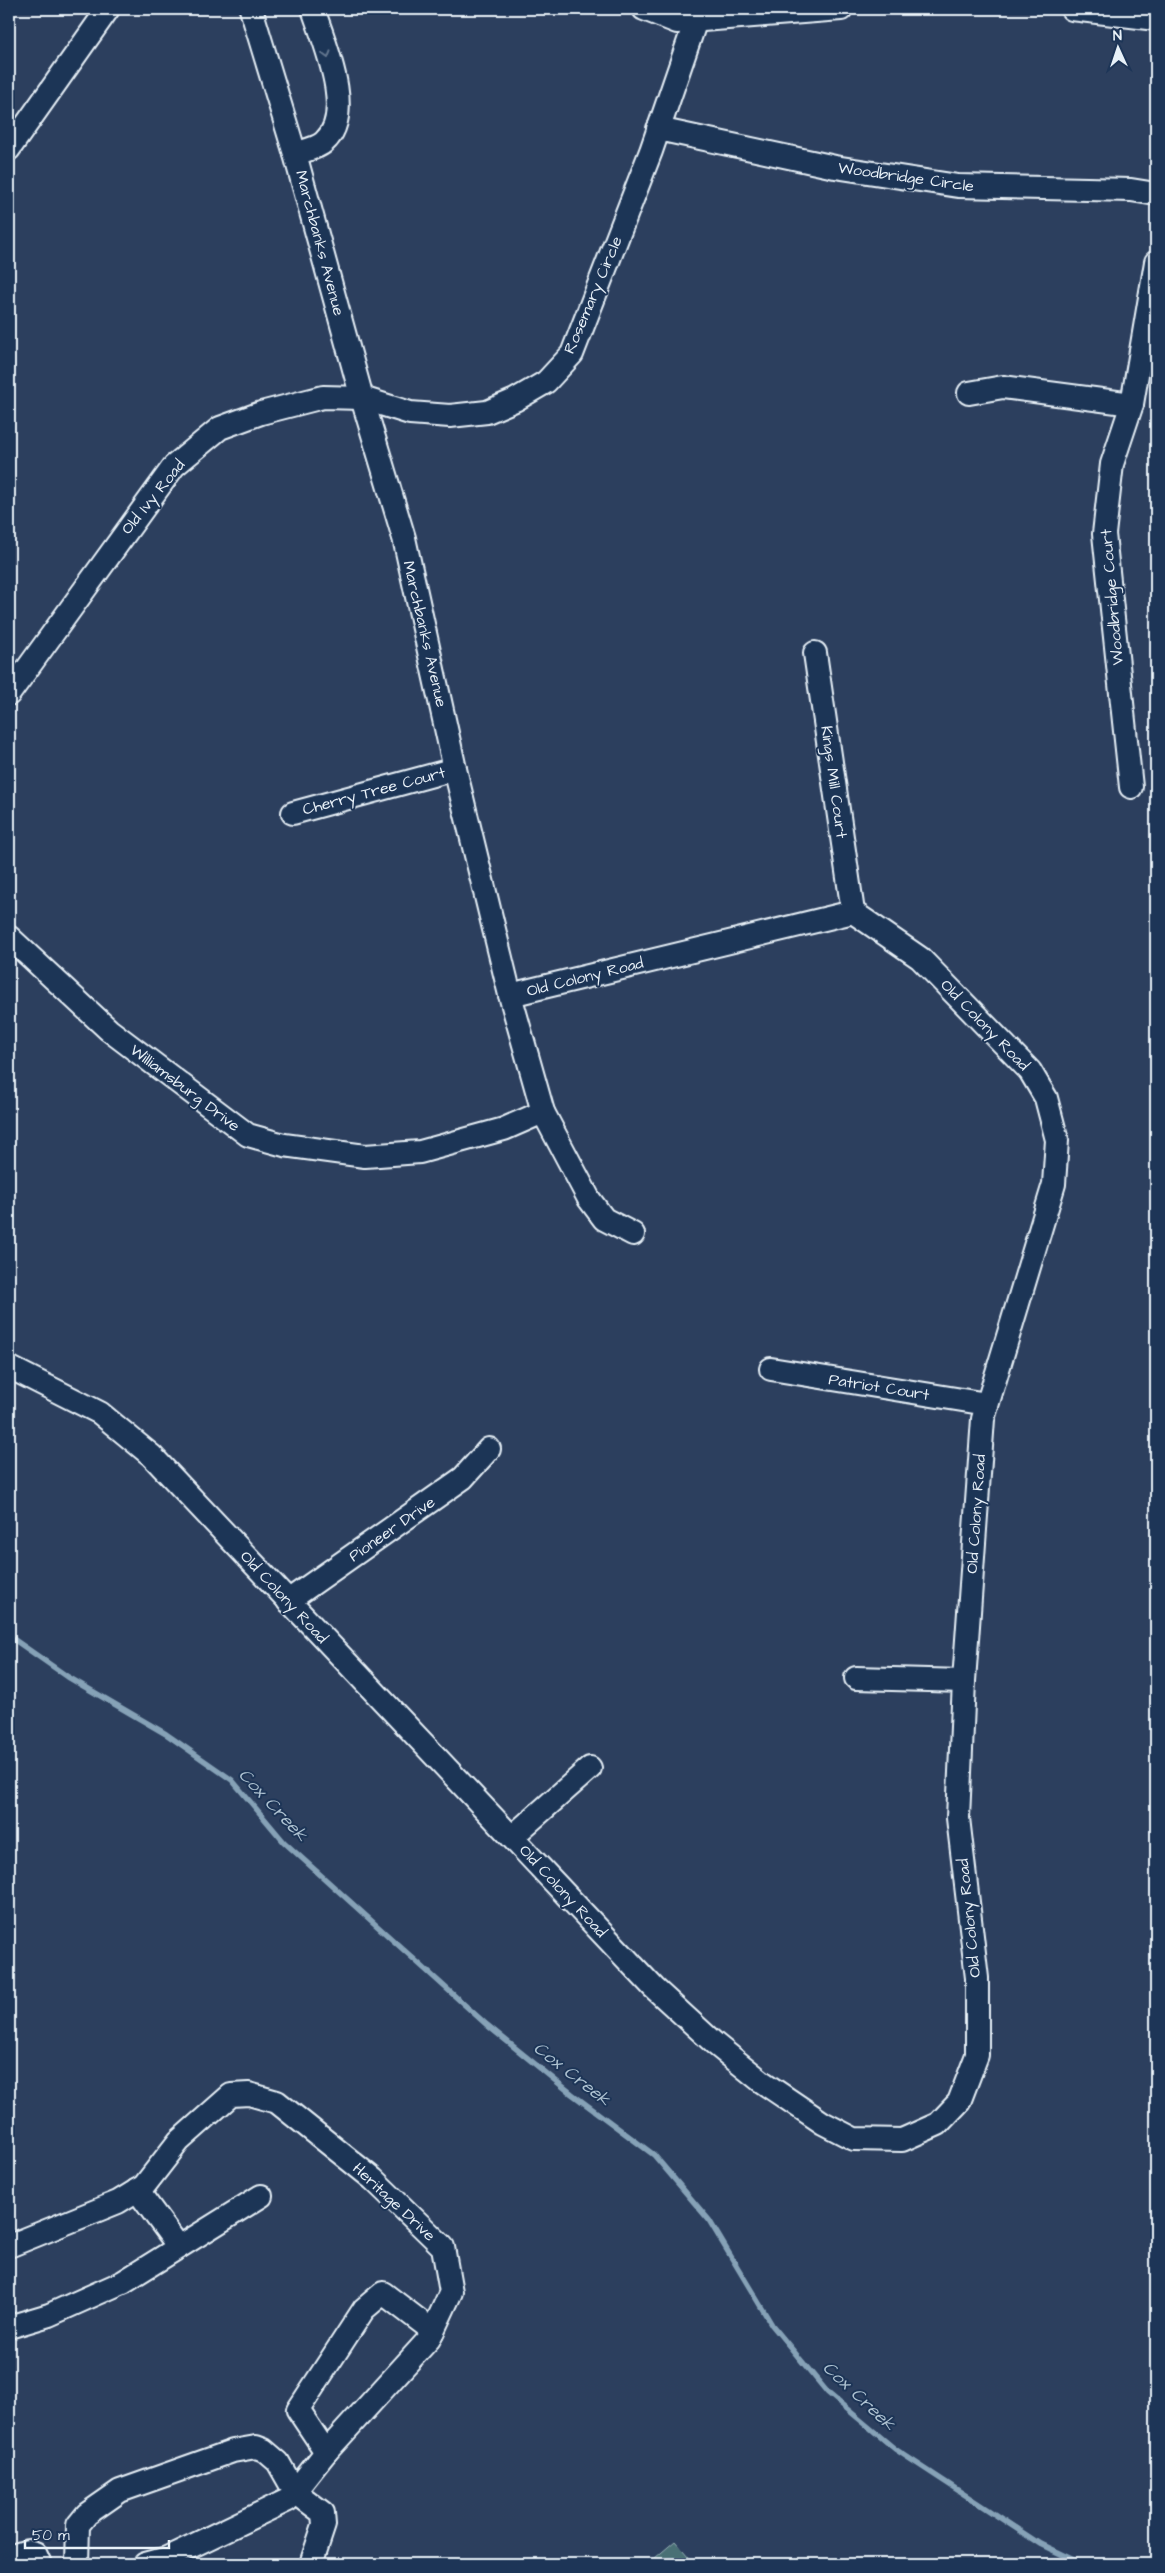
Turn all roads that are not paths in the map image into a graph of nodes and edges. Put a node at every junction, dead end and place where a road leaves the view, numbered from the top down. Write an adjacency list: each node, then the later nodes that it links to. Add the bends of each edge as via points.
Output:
1 (108, 9): 10 (street)
2 (251, 9): 11 (street, Marchbanks Avenue)
3 (313, 9): 11 (street, one-way to 11, via 339,96 338,120 324,142)
4 (644, 9): 8 (street, via 677,22)
5 (841, 9): 8 (street)
6 (1072, 9): 7 (street)
7 (1156, 19)
8 (696, 20): 9 (street, Rosemary Circle)
9 (658, 129): 12 (street, Woodbridge Circle, via 835,167 958,186 1131,190); 15 (street, Rosemary Circle, via 572,354 546,382 487,412 450,416 410,413)
10 (9, 149)
11 (295, 154): 15 (street, Marchbanks Avenue)
12 (1156, 194)
13 (1156, 262): 16 (street, Woodbridge Court)
14 (969, 394): 16 (street, via 1003,387)
15 (362, 398): 18 (street, Old Ivy Road, via 323,397 261,413 220,428 174,466); 19 (street, Marchbanks Avenue, via 404,538)
16 (1132, 404): 20 (street, Woodbridge Court, via 1112,464 1104,534)
17 (815, 653): 22 (street, Kings Mill Court)
18 (9, 694)
19 (455, 769): 21 (street, Cherry Tree Court); 24 (street, Marchbanks Avenue)
20 (1131, 787)
21 (293, 813)
22 (853, 912): 24 (street, Old Colony Road); 29 (street, Old Colony Road, via 920,958 962,1000 1030,1071 1054,1119 1058,1140 1054,1184)
23 (9, 937): 25 (street, Williamsburg Drive, via 109,1030 248,1135 284,1145 365,1156 411,1153 504,1129)
24 (510, 995): 25 (street, Marchbanks Avenue)
25 (543, 1112): 26 (street, Marchbanks Avenue, via 589,1199 604,1219)
26 (633, 1234)
27 (9, 1367): 31 (street, Old Colony Road, via 100,1413 152,1456)
28 (771, 1369): 29 (street, Patriot Court)
29 (987, 1404): 33 (street, Old Colony Road, via 983,1419)
30 (489, 1449): 31 (street, Pioneer Drive, via 462,1478)
31 (288, 1601): 35 (street, Old Colony Road)
32 (856, 1678): 33 (street)
33 (964, 1681): 35 (street, Old Colony Road, via 958,1818 977,1978 977,2055 960,2102 938,2124 902,2140 854,2139 823,2123 761,2081 654,1988)
34 (590, 1768): 35 (street)
35 (512, 1837)
36 (137, 2190): 38 (street, Heritage Drive, via 118,2202); 39 (street); 41 (street, Heritage Drive, via 144,2186 179,2141 231,2095 249,2094 277,2102 373,2179 443,2247 451,2292)
37 (261, 2196): 39 (street)
38 (9, 2246)
39 (179, 2247): 40 (street, via 123,2282 49,2315)
40 (9, 2327)
41 (433, 2331): 42 (street, Heritage Drive); 42 (street, via 383,2293 364,2309 298,2410)
42 (326, 2452): 43 (street, Heritage Drive)
43 (295, 2492): 46 (street, via 278,2462 264,2450 256,2447 209,2458 120,2491 87,2514 78,2525); 47 (street, Heritage Drive, via 288,2500 168,2558); 48 (street, via 323,2513 324,2525)
44 (9, 2557): 45 (street, via 28,2551 36,2553)
45 (40, 2564)
46 (77, 2564)
47 (145, 2564)
48 (311, 2564)

